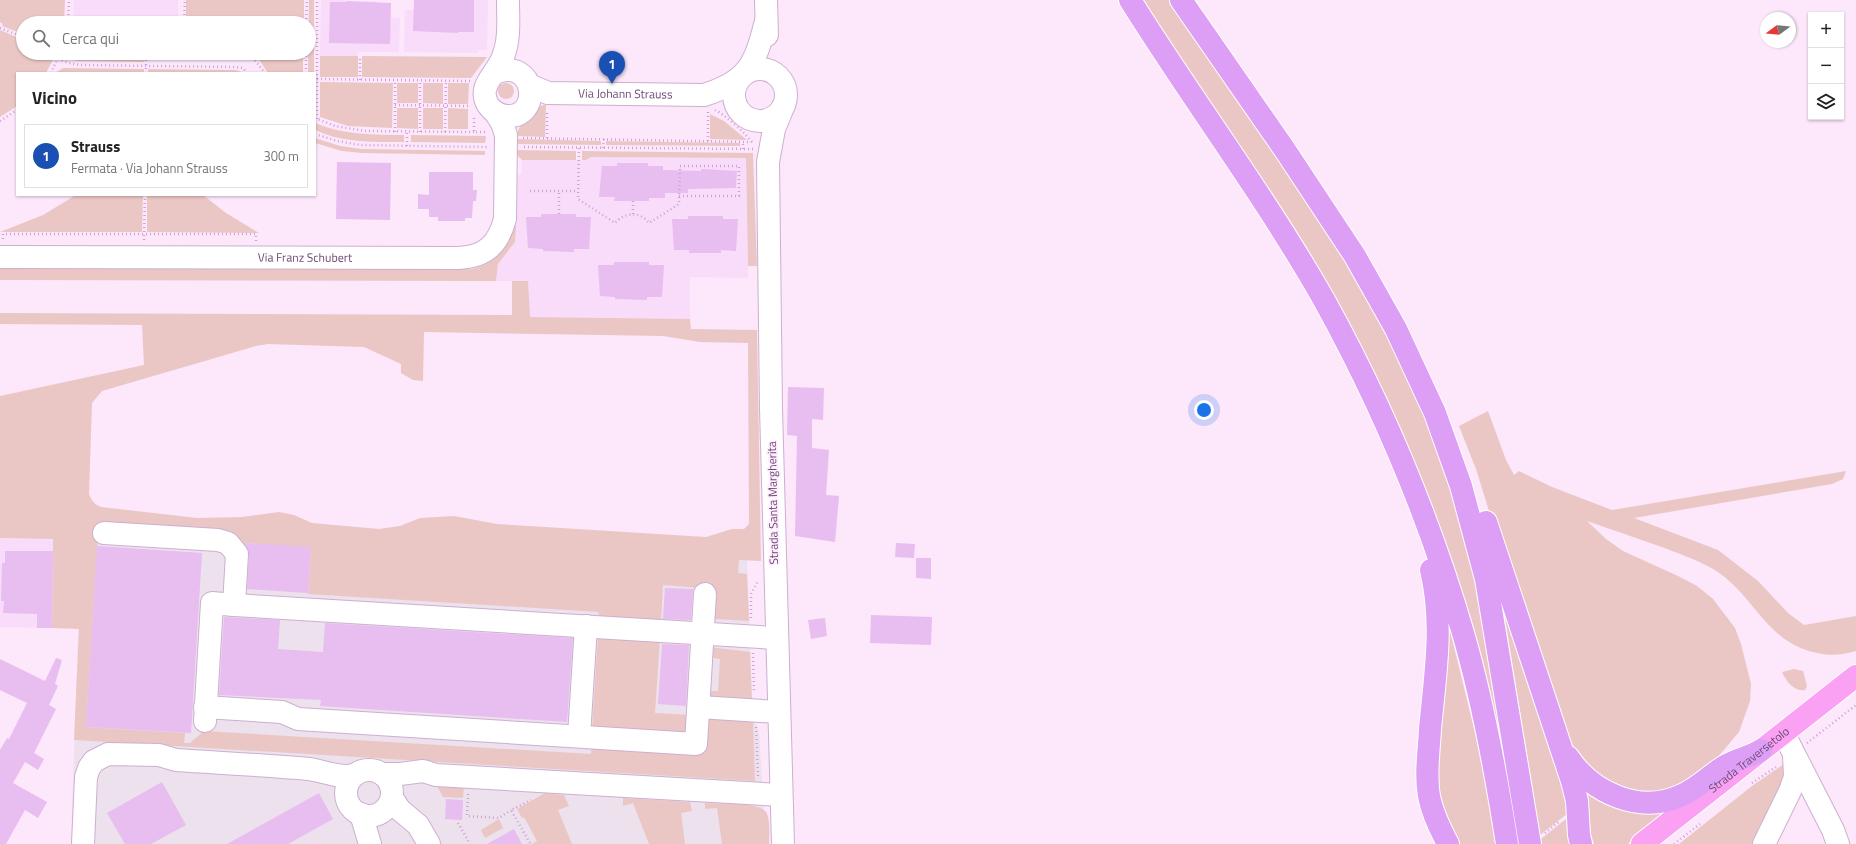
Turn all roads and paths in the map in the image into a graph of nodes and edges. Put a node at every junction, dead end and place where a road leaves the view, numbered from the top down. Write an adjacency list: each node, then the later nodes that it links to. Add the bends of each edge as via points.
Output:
1 (69, 0): 9 (path)
2 (184, 0): 10 (path)
3 (306, 0): 11 (path)
4 (318, 0): 28 (path)
5 (508, 0): 34 (street, via 508,41)
6 (1130, 0): 73 (highway, via 1303,264)
7 (1181, 0): 72 (highway, via 1338,229)
8 (766, 11): 26 (street, Strada Santa Margherita, via 755,57); 27 (street, Strada Santa Margherita, via 767,36)
9 (68, 16)
10 (184, 16)
11 (306, 16)
12 (0, 28): 13 (path)
13 (16, 34)
14 (360, 58): 29 (path)
15 (58, 60): 21 (path)
16 (61, 60): 20 (path, via 76,65)
17 (146, 60): 20 (path)
18 (255, 60): 24 (path)
19 (306, 60): 25 (path)
20 (146, 66): 22 (path); 23 (path, via 235,67 243,68)
21 (52, 72)
22 (146, 72)
23 (246, 72)
24 (264, 72)
25 (306, 72)
26 (744, 75): 27 (street, via 760,70); 35 (street, Via Johann Strauss, via 720,90); 41 (street, Strada Santa Margherita, via 738,82 734,98)
27 (776, 75): 39 (street, Strada Santa Margherita, via 785,90)
28 (317, 79): 29 (path); 42 (path)
29 (360, 80): 30 (path)
30 (395, 80): 31 (path); 36 (path)
31 (420, 80): 32 (path); 37 (path)
32 (446, 80): 33 (path); 38 (path)
33 (475, 81)
34 (522, 90): 35 (street, Via Johann Strauss); 49 (street, Via Johann Strauss); 49 (street, via 485,85 484,93 489,107)
35 (704, 95): 41 (street, Via Johann Strauss)
36 (395, 105): 37 (path); 44 (path)
37 (420, 106): 38 (path); 46 (path)
38 (446, 106): 47 (path); 49 (path)
39 (783, 107): 41 (street, via 764,121 755,121); 58 (street, Strada Santa Margherita)
40 (16, 111): 43 (path)
41 (741, 113): 58 (street, Strada Santa Margherita, via 760,141)
42 (316, 119): 44 (path, via 353,130)
43 (0, 121)
44 (395, 132): 45 (path)
45 (407, 132): 46 (path); 54 (path)
46 (420, 132): 47 (path)
47 (445, 132): 48 (path)
48 (474, 132): 49 (path); 49 (path)
49 (492, 133): 51 (path, via 516,138); 54 (path); 55 (path); 71 (street, Via Franz Schubert, via 505,219 495,243 483,253 458,258)
50 (316, 134): 54 (path, via 352,144)
51 (604, 139): 52 (path); 56 (path)
52 (743, 141): 53 (path); 57 (path)
53 (751, 142)
54 (407, 146)
55 (579, 148): 56 (path); 61 (path)
56 (604, 148): 57 (path)
57 (743, 149): 58 (path)
58 (762, 156): 79 (street, Strada Santa Margherita)
59 (530, 191): 60 (path)
60 (559, 191): 61 (path); 65 (path)
61 (578, 191): 66 (path, via 578,199 615,223 622,217)
62 (145, 196): 67 (path)
63 (679, 196): 63 (path, via 680,166 739,166 739,196); 66 (path, via 679,204 648,223 641,216)
64 (633, 201): 66 (path)
65 (559, 214)
66 (632, 214)
67 (144, 234): 68 (path, via 3,234 3,242); 69 (path, via 256,234); 71 (path)
68 (0, 242)
69 (256, 243)
70 (0, 257): 71 (street, Via Franz Schubert)
71 (144, 257)
72 (1396, 329): 86 (highway, via 1434,381 1450,416); 100 (highway, via 1437,419 1471,517 1492,610)
73 (1381, 411): 101 (highway, via 1424,514 1464,634 1486,728); 107 (highway, via 1398,474 1426,551 1436,595 1439,633 1428,753 1428,786 1432,808)
74 (104, 533): 76 (street, via 218,540 228,543 237,554)
75 (705, 594): 78 (street)
76 (234, 605): 77 (street); 85 (street, via 212,603 205,714 279,711 298,719)
77 (586, 626): 78 (street); 85 (street)
78 (703, 633): 79 (street); 83 (street)
79 (776, 638): 84 (street, Strada Santa Margherita)
80 (1856, 676): 88 (main road, Strada Traversetolo)
81 (1856, 692): 87 (main road, Strada Traversetolo)
82 (1856, 706): 87 (path)
83 (699, 707): 84 (street); 85 (street, via 696,744)
84 (778, 712): 94 (street, Strada Santa Margherita)
85 (579, 736)
86 (1560, 741): 88 (highway, via 1572,765 1598,788 1620,798 1649,802 1666,801 1681,796 1725,766); 108 (highway, via 1575,792)
87 (1792, 749): 92 (path); 110 (main road, Strada Traversetolo); 112 (street, via 1795,777); 113 (street)
88 (1761, 750): 109 (main road, Strada Traversetolo)
89 (382, 774): 90 (street, via 365,770); 91 (street, via 423,771); 95 (street, via 389,781)
90 (354, 775): 97 (street, via 348,785 347,796 352,807); 102 (street, via 345,777 307,769 176,760 159,755 108,754 94,761 86,776)
91 (436, 775): 94 (street); 95 (street, via 406,783)
92 (1751, 784)
93 (469, 788): 96 (path, via 468,816 498,818)
94 (781, 795): 106 (street, Strada Santa Margherita)
95 (392, 796): 97 (street, via 385,809); 104 (street, via 400,810 418,825)
96 (512, 810)
97 (369, 814): 103 (street)
98 (1704, 821): 111 (path)
99 (458, 823): 105 (path)
100 (1528, 835)
101 (1507, 843)
102 (83, 844)
103 (370, 844)
104 (429, 844)
105 (470, 844)
106 (783, 844)
107 (1448, 844)
108 (1582, 844)
109 (1642, 844)
110 (1662, 844)
111 (1674, 844)
112 (1764, 844)
113 (1838, 844)

